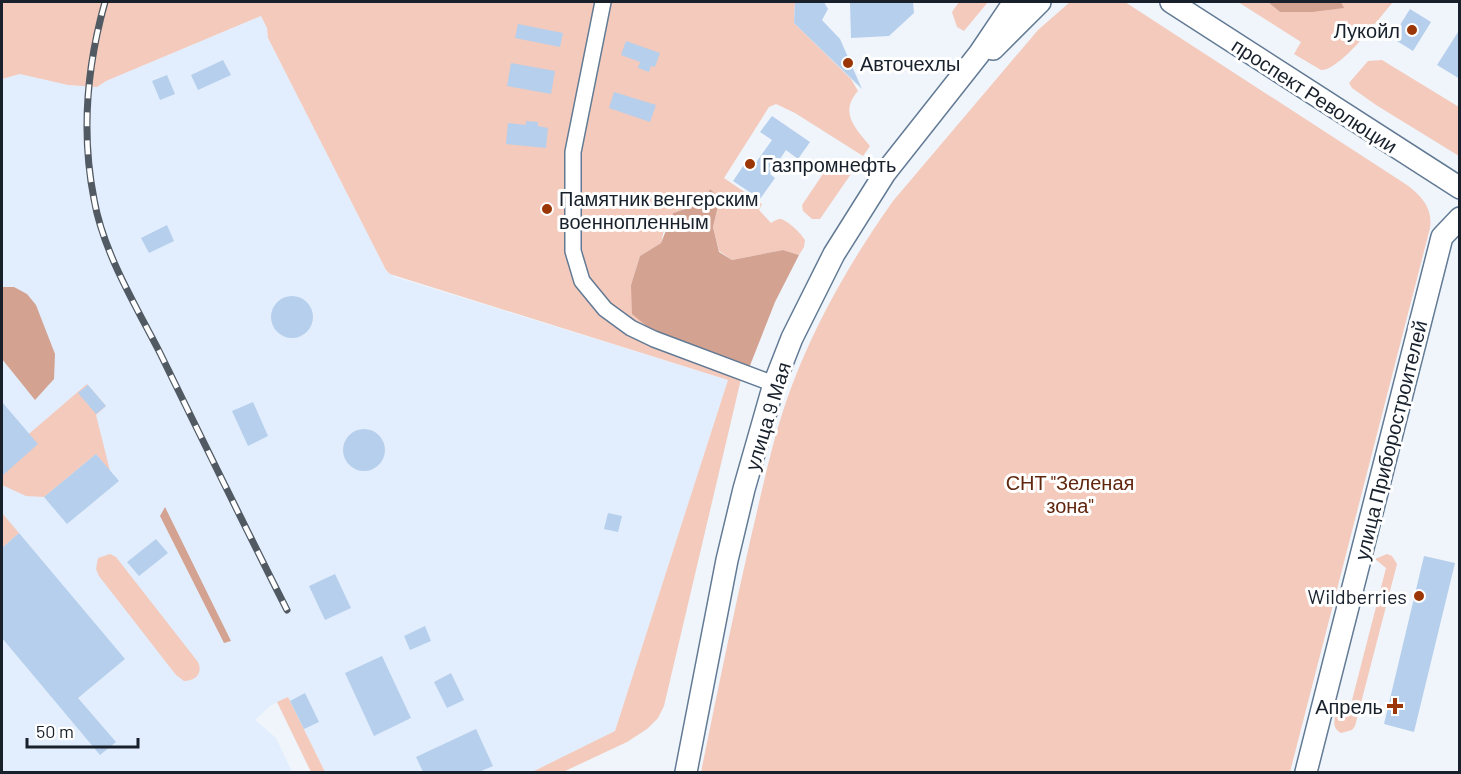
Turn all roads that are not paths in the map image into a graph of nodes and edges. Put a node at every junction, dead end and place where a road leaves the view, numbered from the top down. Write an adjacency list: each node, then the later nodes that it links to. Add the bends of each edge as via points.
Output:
1 (603, 2): 8 (street, via 573,152 573,251 582,281 605,309 632,328)
2 (1014, 2): 5 (main road, улица 9 Мая)
3 (1040, 2): 5 (main road, улица 9 Мая)
4 (1171, 2): 6 (main road, проспект Революции)
5 (945, 99): 8 (main road, улица 9 Мая, via 885,173 840,244 814,291)
6 (1460, 188)
7 (1460, 219): 10 (main road, улица Приборостроителей, via 1442,237)
8 (774, 384): 9 (main road, улица 9 Мая, via 727,560)
9 (686, 772)
10 (1306, 772)

